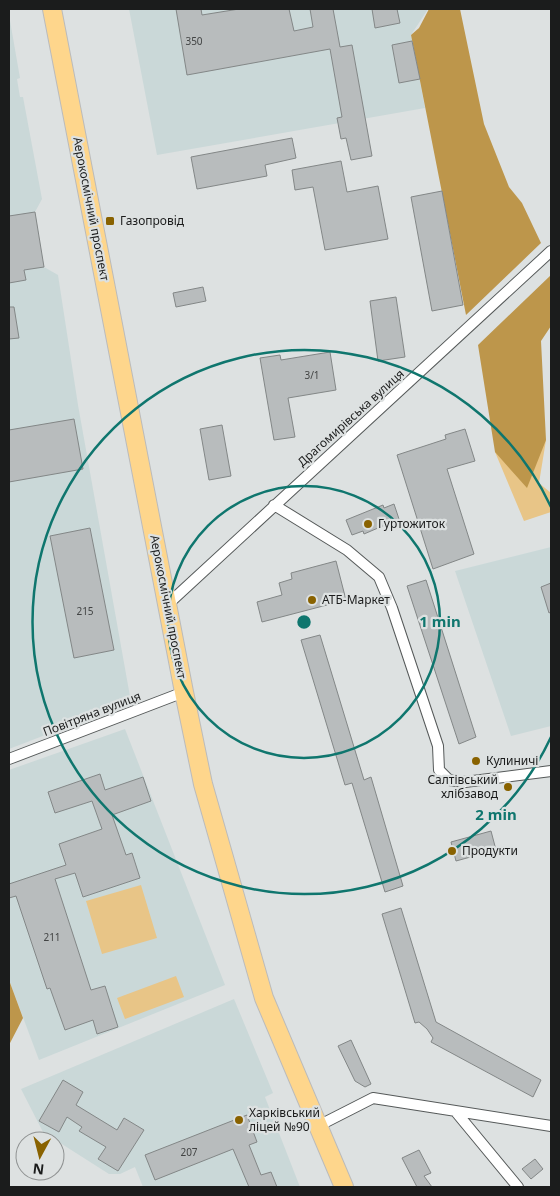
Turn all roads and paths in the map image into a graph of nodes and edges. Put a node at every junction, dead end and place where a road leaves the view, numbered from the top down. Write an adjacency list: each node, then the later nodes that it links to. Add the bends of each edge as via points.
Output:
1 (52, 9): 4 (highway, Аерокосмічний проспект)
2 (551, 251): 3 (street, Драгомирівська вулиця)
3 (274, 505): 4 (street, Драгомирівська вулиця); 7 (street, via 347,550 379,576 438,746 439,770 449,780 465,782)
4 (168, 604): 5 (highway, Аерокосмічний проспект)
5 (184, 692): 6 (street, Повітряна вулиця); 9 (highway, Аерокосмічний проспект, via 203,784 264,998)
6 (9, 758)
7 (551, 770)
8 (456, 1112): 9 (street, via 373,1098); 10 (street); 12 (street)
9 (318, 1126): 11 (highway, Аерокосмічний проспект)
10 (551, 1126)
11 (344, 1187)
12 (518, 1187)

